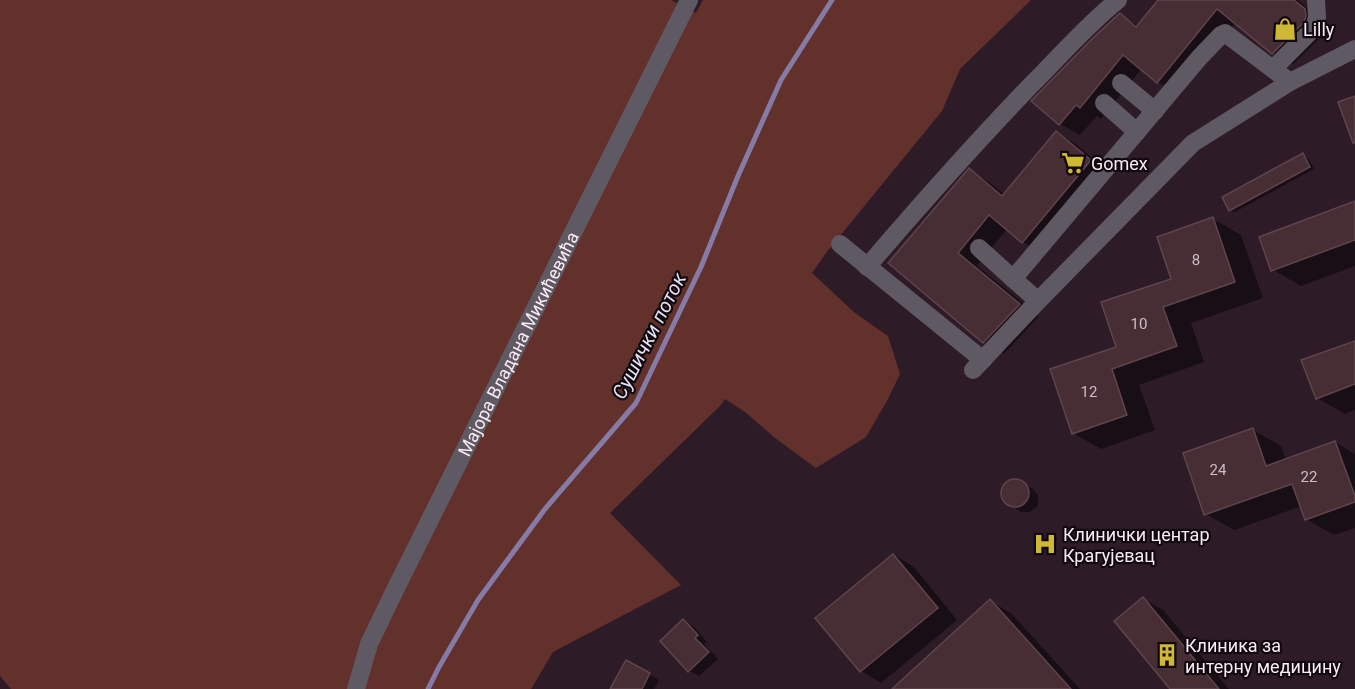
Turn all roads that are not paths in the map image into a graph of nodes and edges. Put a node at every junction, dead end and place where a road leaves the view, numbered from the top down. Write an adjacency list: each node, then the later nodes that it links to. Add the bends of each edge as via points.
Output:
1 (689, 0): 16 (street, Мајора Владана Микићевића, via 388,604 369,644)
2 (1118, 0): 13 (street, via 1009,108)
3 (1316, 0): 5 (street, via 1314,28)
4 (1355, 49): 6 (street)
5 (1273, 69): 6 (street); 9 (street, via 1226,33 1215,39)
6 (1290, 82): 15 (street, via 1193,143)
7 (1121, 83): 9 (street)
8 (1104, 103): 10 (street)
9 (1155, 111): 10 (street)
10 (1137, 132): 14 (street)
11 (840, 244): 13 (street)
12 (979, 248): 14 (street)
13 (867, 267): 15 (street, via 978,365)
14 (1013, 279): 15 (street)
15 (1038, 301)
16 (356, 689)

